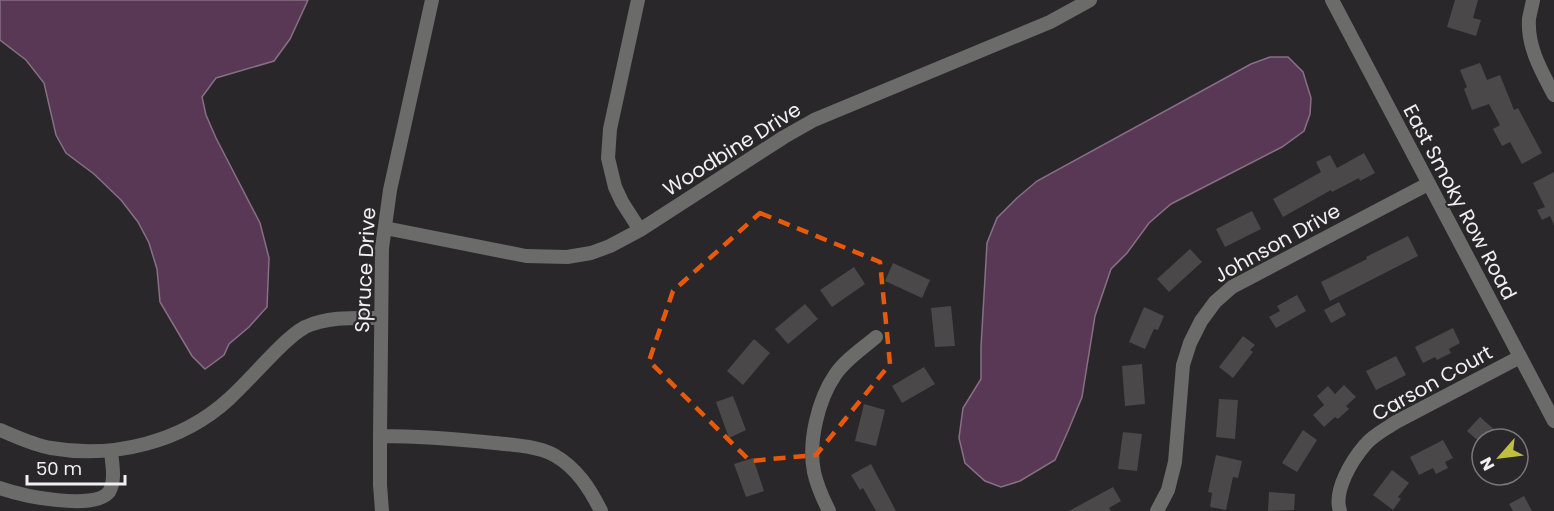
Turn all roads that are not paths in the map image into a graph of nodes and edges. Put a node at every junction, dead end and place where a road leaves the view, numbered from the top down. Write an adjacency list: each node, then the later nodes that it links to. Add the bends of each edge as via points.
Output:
1 (432, 0): 8 (street, Spruce Drive)
2 (638, 0): 9 (street, via 610,129 608,158 615,188)
3 (1090, 0): 9 (street, Woodbine Drive, via 1050,22 814,120)
4 (1332, 0): 7 (street, East Smoky Row Road)
5 (1533, 0): 6 (street, via 1529,20 1531,43)
6 (1554, 95)
7 (1428, 184): 12 (street, East Smoky Row Road); 21 (street, Johnson Drive, via 1232,287 1215,302 1201,321 1183,365 1175,462 1168,490)
8 (385, 228): 9 (street, Woodbine Drive, via 526,256 557,257 591,253); 10 (street, Spruce Drive)
9 (640, 230)
10 (381, 318): 15 (street, Spruce Drive); 16 (street, via 338,319 305,327 289,338 229,399 202,419 166,437)
11 (876, 337): 20 (street, via 836,374 815,422 813,471)
12 (1520, 357): 13 (street, East Smoky Row Road); 22 (street, Carson Court, via 1377,434 1347,471 1339,493)
13 (1554, 421)
14 (0, 430): 16 (street, via 51,448)
15 (380, 436): 18 (street, Spruce Drive); 19 (street, via 458,439 540,449 581,477)
16 (111, 451): 17 (street, via 112,486 98,502 60,503)
17 (0, 488)
18 (382, 511)
19 (601, 511)
20 (829, 511)
21 (1156, 511)
22 (1340, 511)

